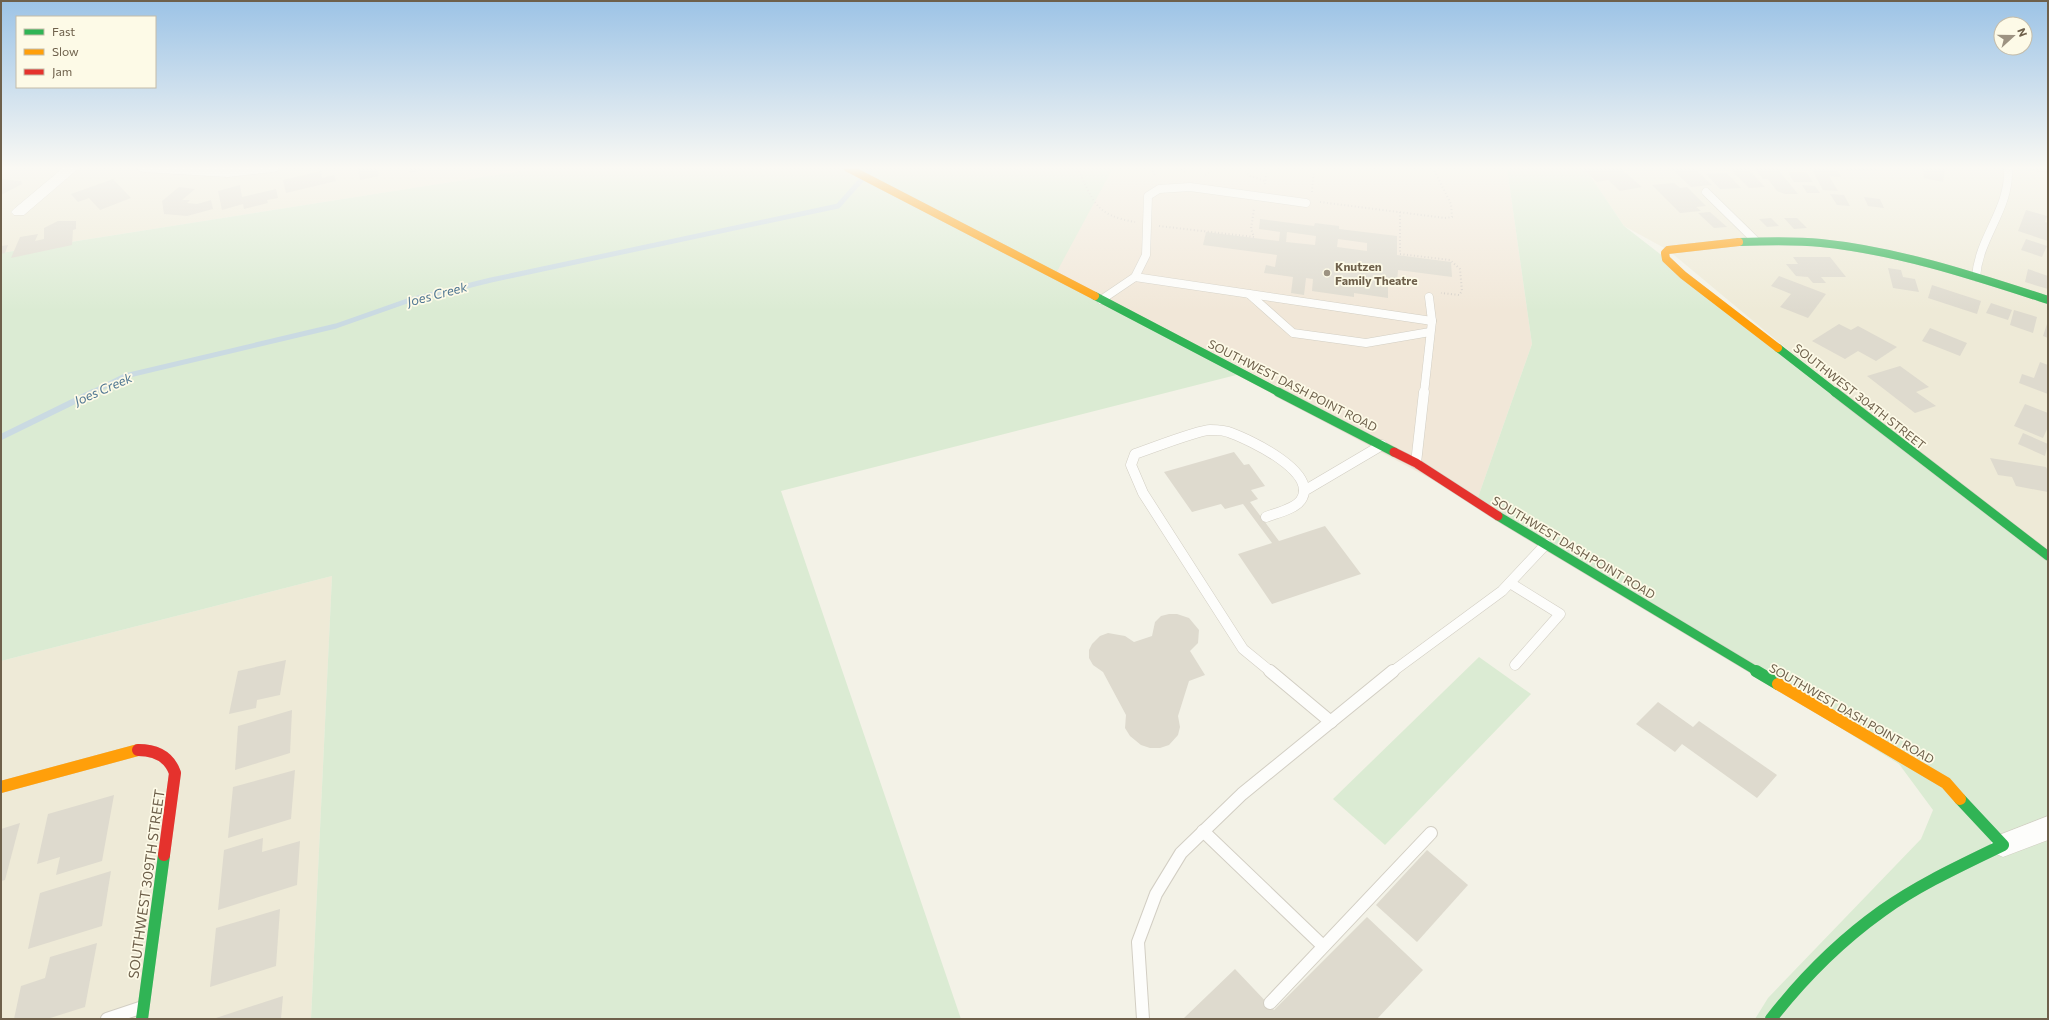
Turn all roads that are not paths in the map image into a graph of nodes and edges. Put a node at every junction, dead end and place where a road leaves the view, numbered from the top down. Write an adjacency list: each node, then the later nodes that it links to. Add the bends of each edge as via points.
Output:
1 (939, 216): 10 (main road, SOUTHWEST DASH POINT ROAD)
2 (1147, 216): 6 (lane, via 1146,255)
3 (1730, 216): 5 (lane)
4 (1998, 216): 7 (lane, via 1981,249 1975,268)
5 (1756, 241): 7 (main road, via 1815,241 1894,253); 19 (main road, SOUTHWEST 304TH STREET, via 1682,247 1666,251 1665,255 1683,275)
6 (1136, 277): 8 (lane); 10 (lane)
7 (1976, 277): 11 (main road)
8 (1249, 294): 12 (lane); 13 (lane, via 1293,333 1366,343)
9 (1429, 297): 12 (lane)
10 (1101, 300): 14 (main road, SOUTHWEST DASH POINT ROAD)
11 (2048, 300)
12 (1432, 321): 13 (lane)
13 (1430, 332): 15 (lane)
14 (1382, 445): 15 (main road, SOUTHWEST DASH POINT ROAD); 16 (lane)
15 (1416, 463): 18 (main road, SOUTHWEST DASH POINT ROAD, via 1476,503)
16 (1304, 491): 17 (lane, via 1301,500 1294,506); 22 (lane, via 1300,476 1279,457 1230,432 1208,430 1195,433 1135,454 1131,465 1143,493 1243,649)
17 (1266, 517)
18 (1546, 544): 20 (lane); 27 (main road, SOUTHWEST DASH POINT ROAD, via 1946,783)
19 (2048, 556)
20 (1510, 583): 21 (lane, via 1560,614); 22 (lane, via 1385,677)
21 (1515, 665)
22 (1331, 722): 25 (lane, via 1242,794)
23 (1, 787): 30 (main road, SOUTHWEST 309TH STREET, via 129,751 144,750 166,756 173,764 175,773)
24 (2048, 828): 27 (street)
25 (1203, 831): 28 (lane); 32 (lane, via 1180,853 1156,894 1138,942)
26 (1431, 833): 28 (lane)
27 (2003, 845): 33 (main road, via 1917,889 1868,920 1847,938)
28 (1323, 946): 29 (lane)
29 (1270, 1003)
30 (143, 1013): 31 (lane)
31 (107, 1019)
32 (1143, 1019)
33 (1771, 1019)

